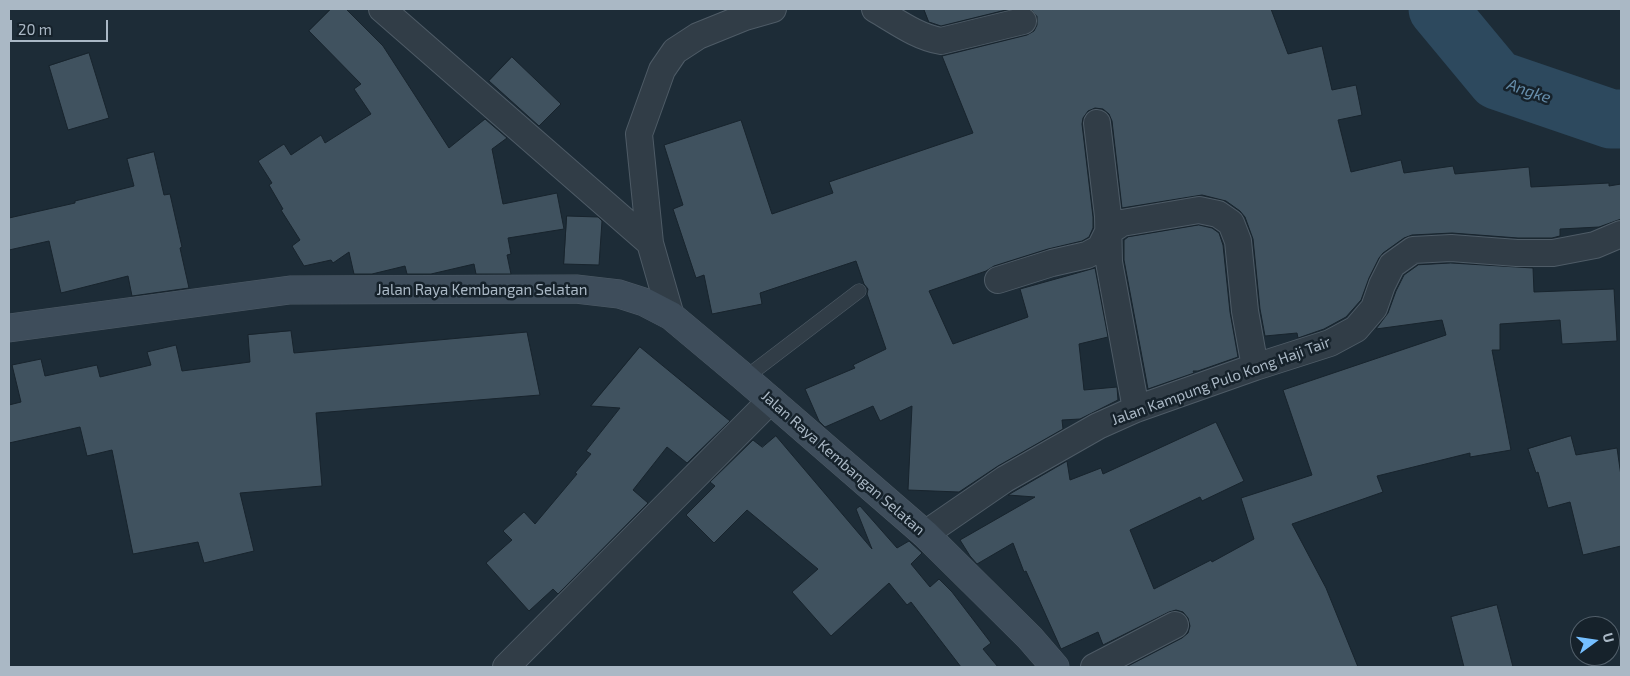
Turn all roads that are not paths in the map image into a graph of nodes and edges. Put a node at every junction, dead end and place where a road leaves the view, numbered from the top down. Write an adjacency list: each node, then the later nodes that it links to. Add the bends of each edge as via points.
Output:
1 (382, 9): 8 (street)
2 (773, 9): 8 (street, via 698,36 675,51 662,70 639,134)
3 (876, 9): 4 (street, via 924,36 941,41)
4 (1023, 21)
5 (1097, 123): 6 (street)
6 (1108, 232): 9 (street, via 1100,248 1087,255); 13 (street, via 1122,223 1199,210 1218,214 1231,223 1238,241 1244,312); 16 (street, via 1109,262)
7 (1621, 234): 13 (street, Jalan Kampung Pulo Kong Haji Tair, via 1595,245 1553,253 1451,248 1413,250 1392,265 1374,308 1356,329 1330,343)
8 (650, 243): 11 (street)
9 (998, 280)
10 (859, 291): 14 (lane)
11 (671, 316): 12 (main road, Jalan Raya Kembangan Selatan, via 619,294 576,289 290,290); 14 (main road, Jalan Raya Kembangan Selatan)
12 (9, 328)
13 (1255, 367): 16 (street, Jalan Kampung Pulo Kong Haji Tair)
14 (745, 378): 15 (main road, Jalan Raya Kembangan Selatan)
15 (771, 400): 17 (main road, Jalan Raya Kembangan Selatan); 19 (street)
16 (1136, 409): 17 (street, Jalan Kampung Pulo Kong Haji Tair, via 1098,426 1005,479)
17 (925, 534): 20 (main road, Jalan Raya Kembangan Selatan)
18 (1175, 625): 21 (street)
19 (506, 667)
20 (1055, 667)
21 (1094, 667)

